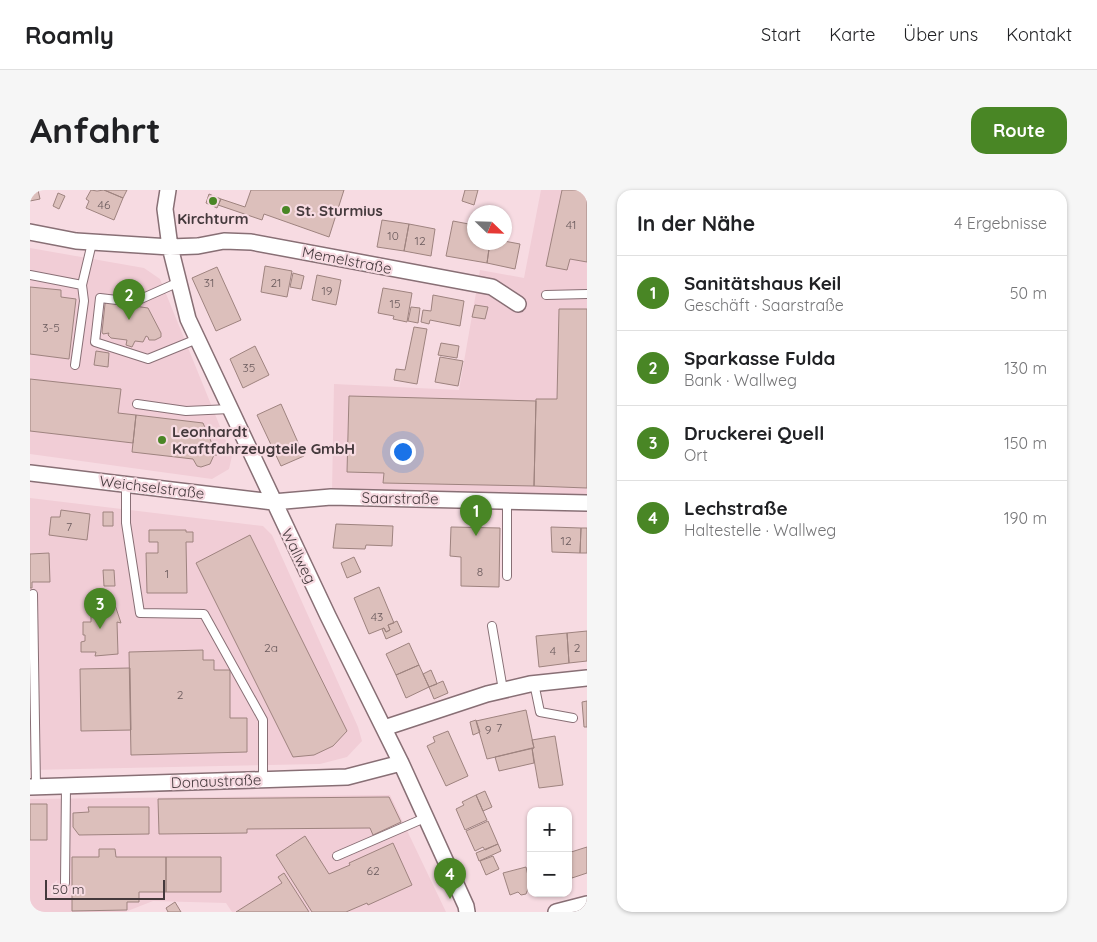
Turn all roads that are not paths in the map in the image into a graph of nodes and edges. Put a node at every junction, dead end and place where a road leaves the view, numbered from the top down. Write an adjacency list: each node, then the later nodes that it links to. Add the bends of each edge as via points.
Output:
1 (168, 190): 4 (street, Wallweg, via 166,209)
2 (30, 232): 3 (street, Memelstraße)
3 (92, 243): 4 (street, Memelstraße); 7 (lane)
4 (170, 247): 6 (street, Wallweg); 10 (street, Memelstraße, via 224,241 251,242 492,287)
5 (30, 275): 7 (lane)
6 (178, 282): 11 (street, Wallweg); 11 (lane, via 134,302 100,298 95,342 148,359)
7 (82, 285): 12 (lane, via 84,301)
8 (587, 294): 9 (lane)
9 (546, 295)
10 (518, 304)
11 (197, 339): 14 (street, Wallweg)
12 (75, 365)
13 (137, 404): 14 (lane, via 186,412)
14 (230, 409): 18 (street, Wallweg)
15 (30, 473): 16 (street, Weichselstraße)
16 (126, 484): 18 (street, Weichselstraße); 29 (lane, via 126,523 140,612 204,614 263,720)
17 (507, 501): 18 (street, Saarstraße, via 331,496); 19 (street, Saarstraße); 20 (lane)
18 (274, 502): 27 (street, Wallweg)
19 (587, 503)
20 (507, 576)
21 (33, 594): 31 (lane)
22 (492, 626): 25 (lane)
23 (587, 678): 24 (street)
24 (534, 683): 25 (street); 26 (lane, via 540,712)
25 (503, 690): 27 (street)
26 (572, 718)
27 (384, 728): 28 (street, Wallweg)
28 (401, 763): 29 (street, Donaustraße, via 347,777); 32 (street, Wallweg)
29 (262, 780): 30 (street, Donaustraße)
30 (66, 786): 31 (street, Donaustraße); 34 (lane)
31 (33, 787)
32 (427, 817): 33 (lane); 36 (street, Wallweg)
33 (337, 856)
34 (65, 882)
35 (587, 904): 37 (street)
36 (467, 912)
37 (556, 912)

